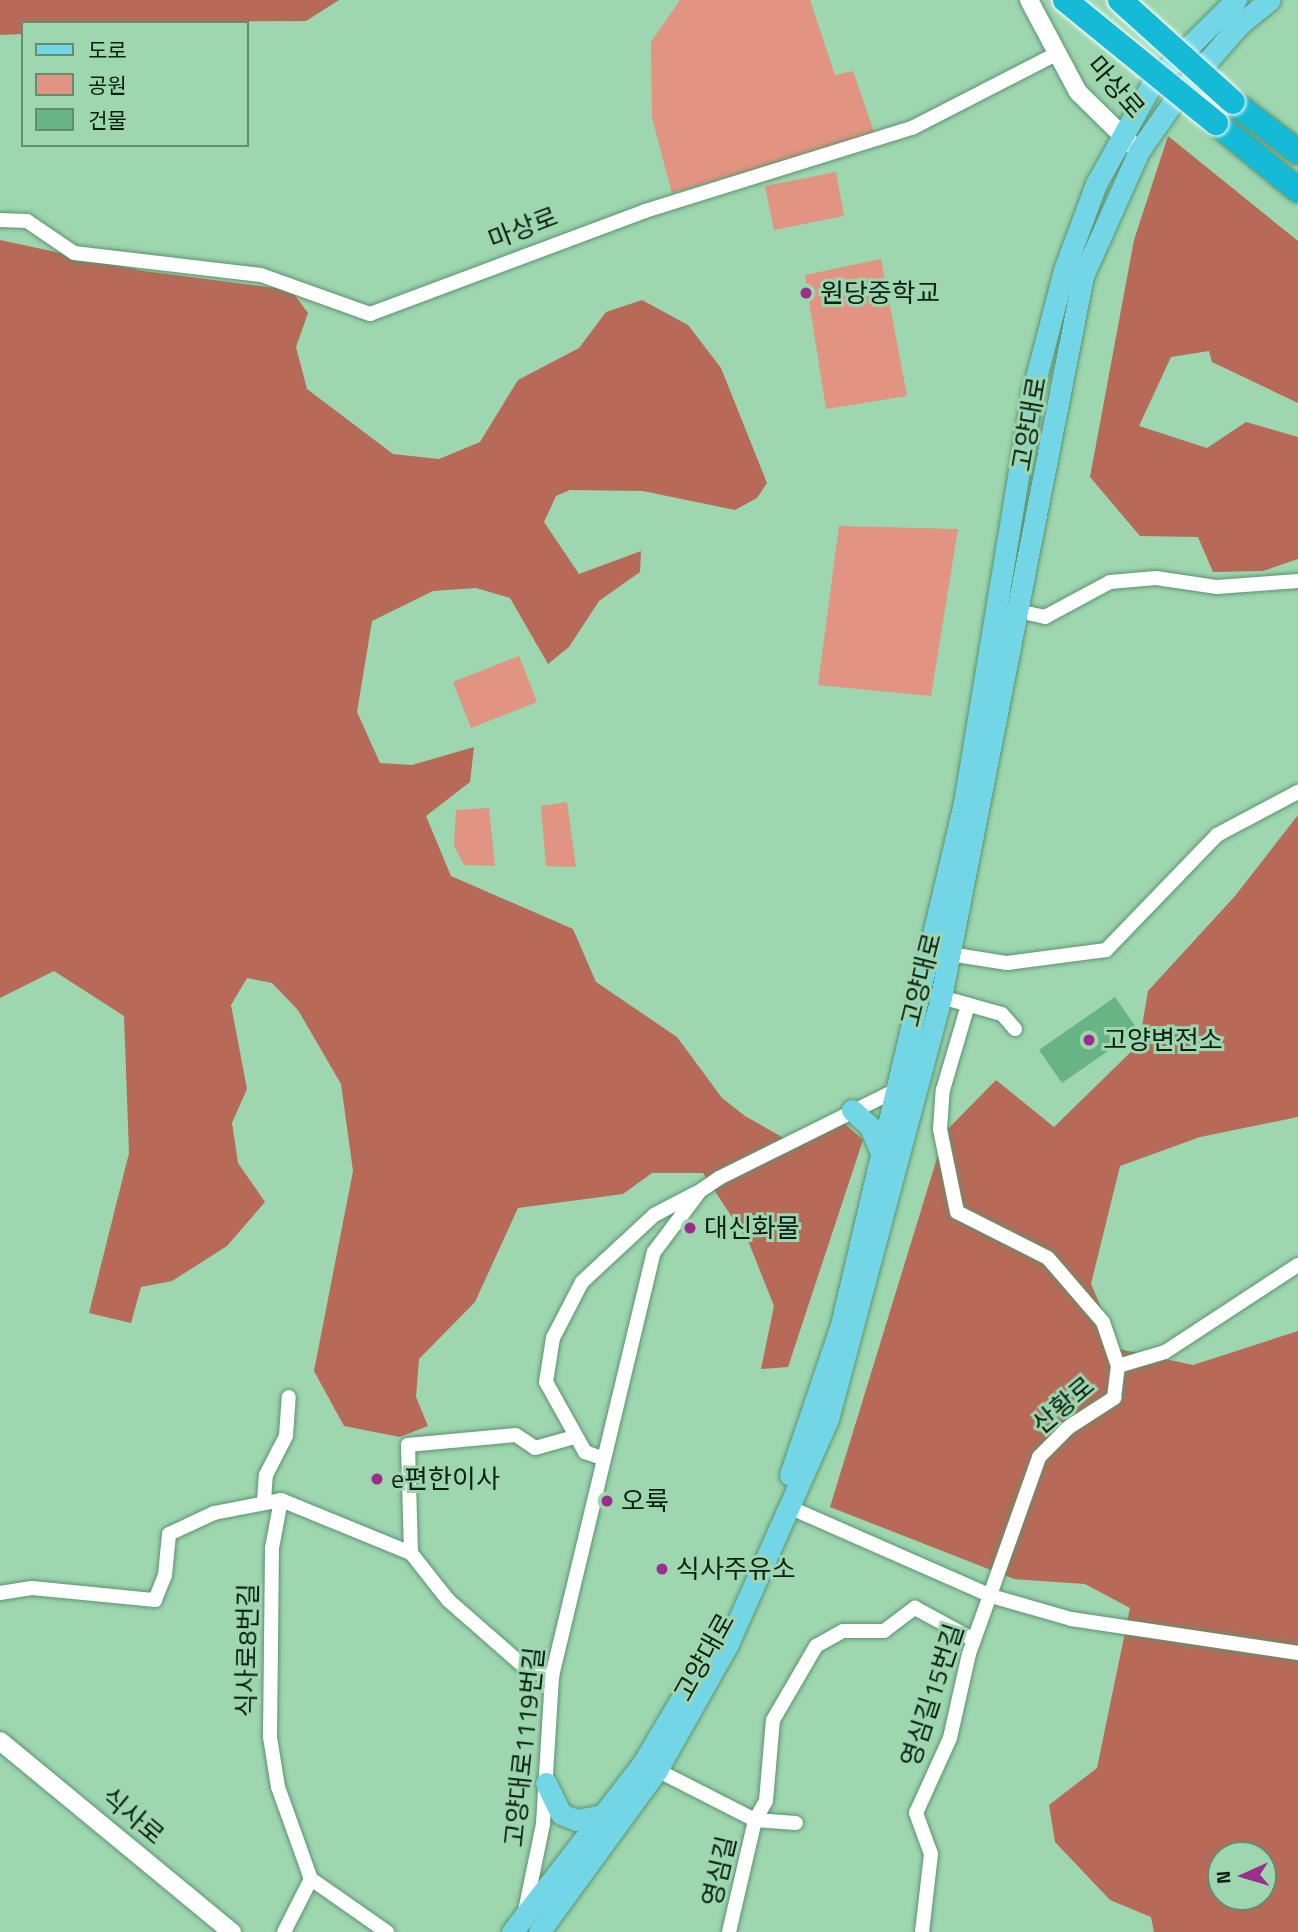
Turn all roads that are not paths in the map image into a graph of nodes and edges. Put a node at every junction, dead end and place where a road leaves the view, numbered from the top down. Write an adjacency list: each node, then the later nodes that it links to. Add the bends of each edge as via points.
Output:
1 (1029, 0): 6 (street, 마상로)
2 (1065, 0): 10 (highway, bridge)
3 (1120, 0): 9 (highway, bridge, via 1233,102)
4 (1236, 0): 7 (main road, 고양대로, via 1153,82)
5 (1270, 0): 8 (main road, 고양대로, via 1213,54)
6 (1056, 54): 7 (street, 마상로, via 1078,92); 11 (street, 마상로, via 912,128 645,211 370,314 261,275 74,253 27,221)
7 (1122, 136): 8 (street, 마상로); 20 (main road, 고양대로, via 1078,227 1047,328 964,803)
8 (1139, 151): 13 (main road, 고양대로, via 1083,276 1055,399)
9 (1298, 152)
10 (1298, 190)
11 (0, 220)
12 (1298, 581): 13 (street, via 1217,587 1156,578 1110,582 1045,617)
13 (1022, 612): 15 (main road, 고양대로)
14 (1298, 792): 15 (street, 고양대로, via 1217,835 1106,950 1007,962)
15 (950, 954): 16 (main road, 고양대로)
16 (941, 997): 17 (street, 고양대로); 19 (main road, 고양대로)
17 (968, 1004): 18 (street, 고양대로, via 1002,1014); 25 (street, 고양대로, via 943,1090 940,1129 957,1212 1048,1258 1103,1322)
18 (1015, 1029)
19 (920, 1084): 20 (street, 고양대로1119번길); 31 (main road, 고양대로, via 841,1380)
20 (896, 1088): 21 (street, 고양대로1119번길); 22 (main road, 고양대로)
21 (852, 1110): 22 (main road, via 870,1127); 23 (street, 고양대로1119번길)
22 (882, 1155): 41 (main road, 고양대로, via 841,1325 779,1503 717,1638 643,1763)
23 (700, 1191): 27 (street, 고양대로1119번길, via 654,1215 566,1304 546,1382); 28 (street, 고양대로1119번길, via 654,1252)
24 (1298, 1265): 25 (street, 산황로, via 1165,1352)
25 (1118, 1366): 34 (street, 산황로, via 1114,1398 1069,1427 1039,1457)
26 (289, 1397): 30 (street, via 286,1436 267,1475)
27 (575, 1437): 28 (street, 고양대로1119번길, via 585,1452); 32 (street, via 535,1448 516,1435 408,1445)
28 (602, 1458): 37 (street, 고양대로1119번길)
29 (281, 1500): 30 (street); 32 (street); 44 (street, 식사로8번길, via 272,1548 270,1737 278,1787)
30 (264, 1501): 33 (street, via 169,1534 165,1575 155,1600 32,1588)
31 (791, 1508): 34 (street); 39 (main road, 고양대로, via 727,1646)
32 (411, 1553): 37 (street, via 448,1600 529,1671)
33 (0, 1593)
34 (991, 1596): 35 (street, 영심길15번길); 36 (street, via 1071,1619)
35 (974, 1640): 42 (street, 영심길, via 915,1608 884,1631 843,1631 816,1646 773,1720 766,1801); 50 (street, 영심길15번길, via 950,1738 916,1813 931,1854)
36 (1298, 1653)
37 (552, 1676): 40 (street, 고양대로1119번길)
38 (0, 1741): 46 (street, 식사로)
39 (657, 1770): 42 (street); 45 (main road, 고양대로)
40 (546, 1783): 41 (main road, via 561,1814 576,1820); 45 (street, 고양대로1119번길)
41 (602, 1815): 45 (main road, 고양대로)
42 (755, 1821): 43 (street); 49 (street, 영심길)
43 (796, 1823)
44 (311, 1879): 47 (street); 48 (street)
45 (525, 1928)
46 (232, 1932)
47 (284, 1932)
48 (387, 1932)
49 (729, 1932)
50 (922, 1932)

